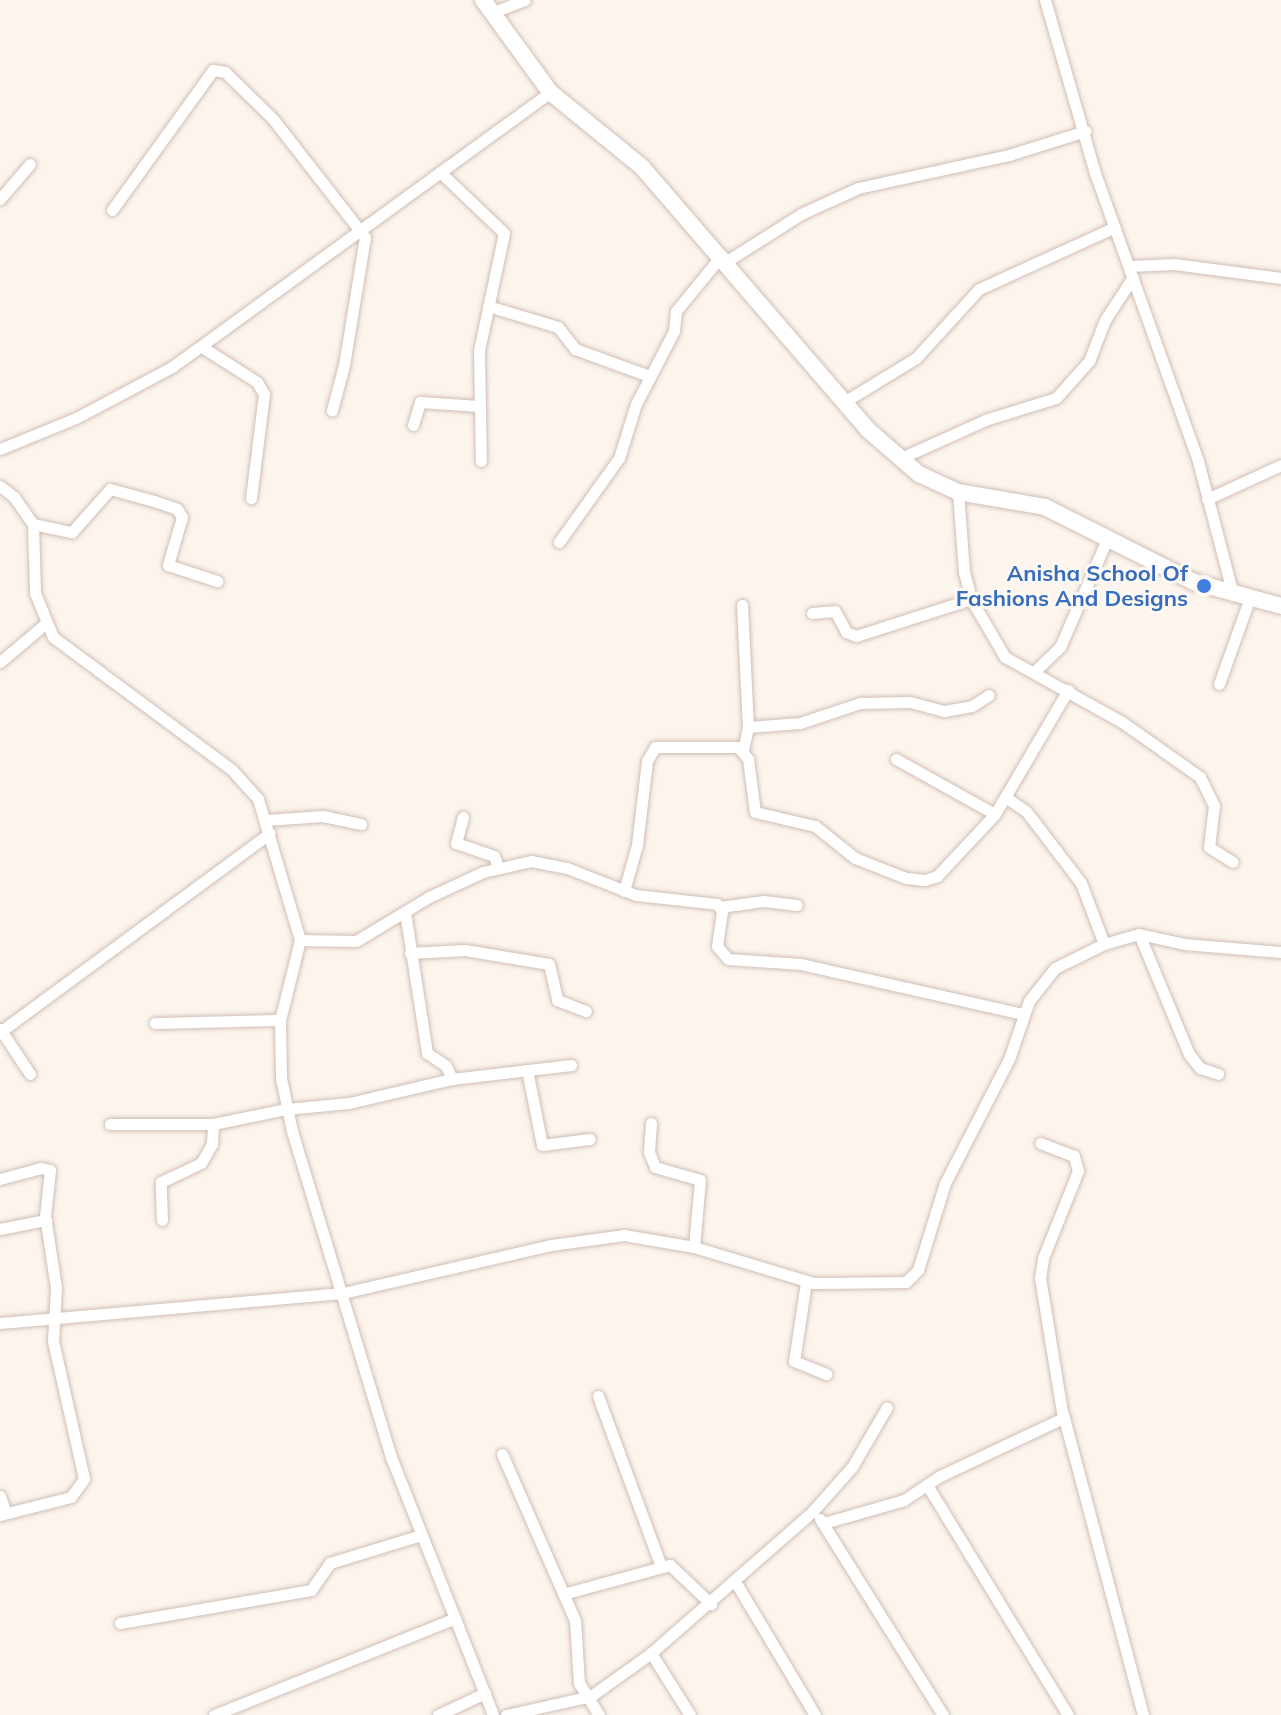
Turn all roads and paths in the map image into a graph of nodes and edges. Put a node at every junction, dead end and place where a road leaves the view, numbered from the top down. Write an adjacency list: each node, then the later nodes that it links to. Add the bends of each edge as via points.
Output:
1 (525, 0): 3 (street)
2 (1045, 0): 5 (street)
3 (487, 7): 4 (street)
4 (550, 92): 7 (street); 12 (street, via 642,167)
5 (1085, 131): 10 (street); 12 (street, via 1009,155 858,188)
6 (30, 164): 8 (street)
7 (440, 172): 11 (street); 15 (street, via 503,229)
8 (0, 199)
9 (112, 210): 11 (street, via 213,70 220,69 273,119)
10 (1115, 227): 13 (street); 18 (street, via 979,289 916,358)
11 (360, 229): 16 (street); 20 (street, via 366,239)
12 (724, 258): 17 (street, via 676,311 674,331); 18 (street)
13 (1131, 271): 14 (street, via 1174,264); 23 (street, via 1089,361 1056,398 985,420); 29 (street)
14 (1281, 278)
15 (488, 306): 17 (street, via 558,327 575,349); 19 (street, via 479,351)
16 (202, 347): 22 (street, via 76,418); 28 (street, via 257,382 264,394)
17 (649, 376): 32 (street, via 603,488)
18 (844, 402): 23 (street)
19 (479, 406): 21 (street, via 420,402); 24 (street)
20 (332, 410)
21 (413, 425)
22 (0, 449)
23 (901, 458): 27 (street, via 919,474)
24 (481, 461)
25 (1281, 465): 29 (street)
26 (0, 486): 30 (street, via 21,504)
27 (958, 492): 31 (street, via 1045,507); 35 (street)
28 (251, 498)
29 (1207, 499): 34 (street)
30 (33, 524): 33 (street, via 72,532 110,489 154,501 177,509 182,517 168,565); 39 (street, via 35,593)
31 (1108, 537): 34 (street, via 1194,582); 41 (street, via 1060,647)
32 (559, 542)
33 (217, 581)
34 (1241, 597): 37 (street); 42 (street)
35 (971, 599): 38 (street, via 856,636 846,632 835,611); 41 (street, via 1005,657)
36 (742, 605): 45 (street)
37 (1281, 606)
38 (812, 613)
39 (45, 624): 40 (street); 51 (street, via 67,649 242,779)
40 (0, 662)
41 (1034, 672): 43 (street)
42 (1219, 684)
43 (1068, 690): 48 (street); 54 (street, via 1200,777 1214,806 1209,847)
44 (989, 695): 45 (street, via 972,706 944,711 910,702 860,703 800,723)
45 (748, 727): 46 (street)
46 (743, 750): 49 (street, via 755,812 815,826 855,858 906,878 937,876); 56 (street, via 720,744 663,744 650,753 637,845)
47 (896, 759): 49 (street)
48 (1005, 797): 49 (street); 62 (street, via 1026,811 1081,883)
49 (995, 814)
50 (463, 817): 55 (street, via 456,843 494,856)
51 (266, 820): 52 (street, via 323,816); 53 (street)
52 (361, 824)
53 (270, 833): 61 (street); 69 (street)
54 (1233, 862)
55 (498, 867): 56 (street, via 549,864); 59 (street)
56 (624, 891): 58 (street, via 707,900)
57 (797, 905): 58 (street, via 764,901)
58 (720, 907): 66 (street, via 717,946 728,959 801,964)
59 (405, 912): 61 (street, via 350,943); 64 (street)
60 (1139, 934): 62 (street); 63 (street, via 1184,944); 73 (street, via 1189,1054 1200,1068)
61 (300, 940): 67 (street)
62 (1104, 944): 66 (street, via 1055,968)
63 (1281, 952)
64 (410, 953): 65 (street, via 465,950 549,964 557,1000); 74 (street, via 427,1053 446,1066)
65 (586, 1011)
66 (1023, 1014): 86 (street, via 1009,1059 945,1183 913,1277 896,1283)
67 (280, 1020): 68 (street); 75 (street)
68 (155, 1023)
69 (1, 1031): 72 (street)
70 (571, 1065): 71 (street)
71 (527, 1070): 74 (street); 79 (street, via 542,1145)
72 (30, 1074)
73 (1218, 1074)
74 (452, 1079): 75 (street, via 349,1103)
75 (286, 1109): 78 (street); 87 (street)
76 (651, 1123): 85 (street, via 649,1152 655,1167 700,1180)
77 (110, 1124): 78 (street)
78 (213, 1124): 83 (street, via 212,1144 201,1163 161,1182)
79 (590, 1139)
80 (1040, 1143): 93 (street, via 1074,1156 1078,1171 1040,1278)
81 (0, 1179): 82 (street, via 49,1168)
82 (46, 1220): 84 (street); 88 (street, via 56,1288)
83 (162, 1220)
84 (0, 1229)
85 (694, 1247): 86 (street); 87 (street, via 624,1235 600,1237)
86 (806, 1282): 90 (street, via 794,1361)
87 (343, 1293): 88 (street); 100 (street, via 391,1457)
88 (54, 1318): 89 (street); 98 (street, via 53,1341 84,1484 71,1497)
89 (0, 1323)
90 (827, 1374)
91 (598, 1396): 101 (street)
92 (887, 1407): 97 (street, via 852,1467)
93 (1063, 1414): 95 (street, via 1056,1425); 119 (street)
94 (502, 1454): 103 (street)
95 (927, 1485): 99 (street, via 904,1500); 118 (street)
96 (0, 1496): 98 (street)
97 (812, 1512): 99 (street); 102 (street)
98 (3, 1514)
99 (824, 1523): 117 (street)
100 (421, 1535): 105 (street); 106 (street, via 330,1563 311,1590)
101 (661, 1566): 103 (street); 104 (street, via 674,1567)
102 (736, 1583): 104 (street); 116 (street)
103 (563, 1594): 109 (street, via 575,1620 576,1669)
104 (711, 1604): 107 (street)
105 (455, 1618): 108 (street); 110 (street)
106 (120, 1623)
107 (651, 1653): 109 (street); 115 (street)
108 (485, 1693): 111 (street); 112 (street)
109 (585, 1699): 113 (street); 114 (street)
110 (214, 1715)
111 (438, 1715)
112 (493, 1715)
113 (506, 1715)
114 (599, 1715)
115 (690, 1715)
116 (815, 1715)
117 (943, 1715)
118 (1068, 1715)
119 (1143, 1715)

